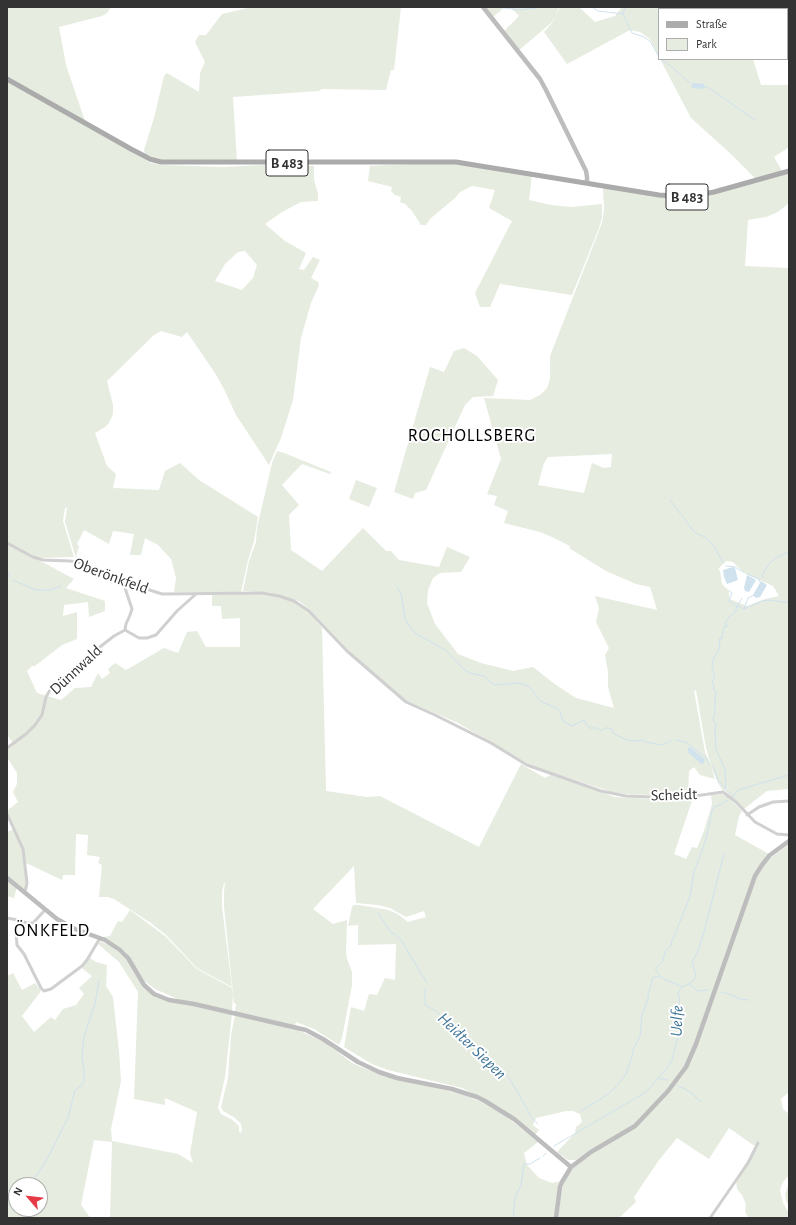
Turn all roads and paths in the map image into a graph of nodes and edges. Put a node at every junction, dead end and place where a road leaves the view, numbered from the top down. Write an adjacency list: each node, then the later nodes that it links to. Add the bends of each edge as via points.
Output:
1 (483, 7): 4 (street, via 544,86 576,149 587,174)
2 (7, 79): 4 (main road, B 483, via 154,161 456,162)
3 (787, 172): 4 (main road, B 483, via 687,197)
4 (587, 182)
5 (7, 543): 6 (street, Oberönkfeld, via 33,557 77,562)
6 (126, 582): 7 (street, Oberönkfeld, via 162,594); 9 (street, via 125,588 132,609)
7 (196, 594): 8 (street, Oberönkfeld); 9 (street, via 156,635 139,638)
8 (270, 594): 13 (street, Scheidt, via 303,606 347,651 406,702 491,743 527,765 601,791 626,796 681,798 723,792)
9 (125, 630): 10 (street, Dünnwald, via 112,637 54,685 47,695 36,725)
10 (7, 748)
11 (789, 801): 13 (street, via 773,802 758,807)
12 (7, 814): 17 (street, via 23,849 27,883)
13 (747, 815): 14 (street, via 774,833)
14 (789, 835)
15 (789, 841): 23 (street, via 770,855 755,876 693,1052 681,1074 635,1126)
16 (7, 878): 17 (street)
17 (25, 892): 18 (street)
18 (45, 910): 20 (street, via 33,923); 21 (street, via 65,924)
19 (7, 918): 20 (street)
20 (18, 920): 21 (street, via 17,945 44,991 51,989 82,966)
21 (100, 938): 23 (street, via 126,955 144,985 154,994 169,1000 306,1030 379,1072 477,1097 514,1119)
22 (758, 1143): 25 (street, via 748,1163)
23 (571, 1167): 24 (street, via 560,1187)
24 (556, 1218)
25 (710, 1218)

